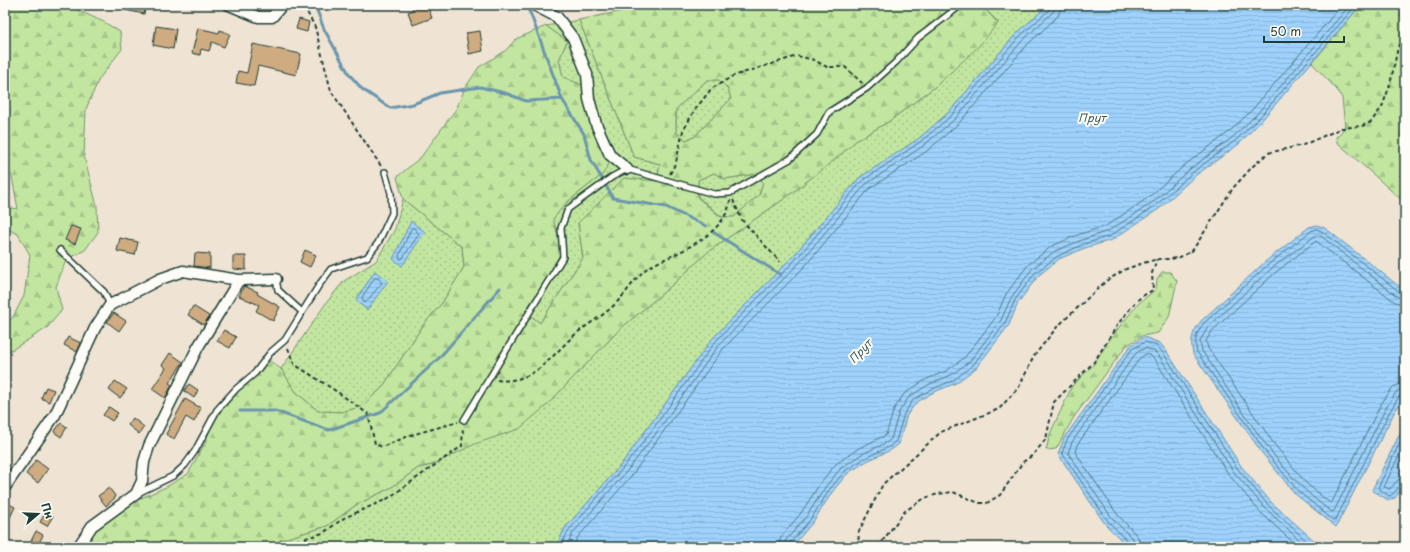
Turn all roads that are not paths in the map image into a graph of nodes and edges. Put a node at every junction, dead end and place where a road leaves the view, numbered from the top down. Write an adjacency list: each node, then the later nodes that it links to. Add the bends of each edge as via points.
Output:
1 (229, 5): 2 (street, via 258,17 272,17)
2 (282, 5)
3 (534, 5): 5 (street, via 557,17 573,38 587,74 589,100 596,124 610,155)
4 (961, 5): 5 (lane, via 918,38 867,88 829,112 817,134 790,159 730,193 714,194)
5 (627, 169): 12 (lane, via 568,209 560,228 563,257)
6 (385, 172): 11 (lane, via 391,192 392,213 378,243 366,257 331,269)
7 (60, 250): 10 (lane, via 104,292)
8 (276, 279): 9 (street); 11 (lane, via 278,290)
9 (239, 280): 10 (street, via 183,271 160,279); 14 (street, via 198,347 149,446 142,481)
10 (110, 305): 13 (street, via 92,334 55,415)
11 (302, 312): 14 (lane, via 285,340 217,410 185,465 173,476)
12 (464, 420)
13 (5, 487)
14 (136, 494): 15 (street, via 92,526)
15 (78, 547)

